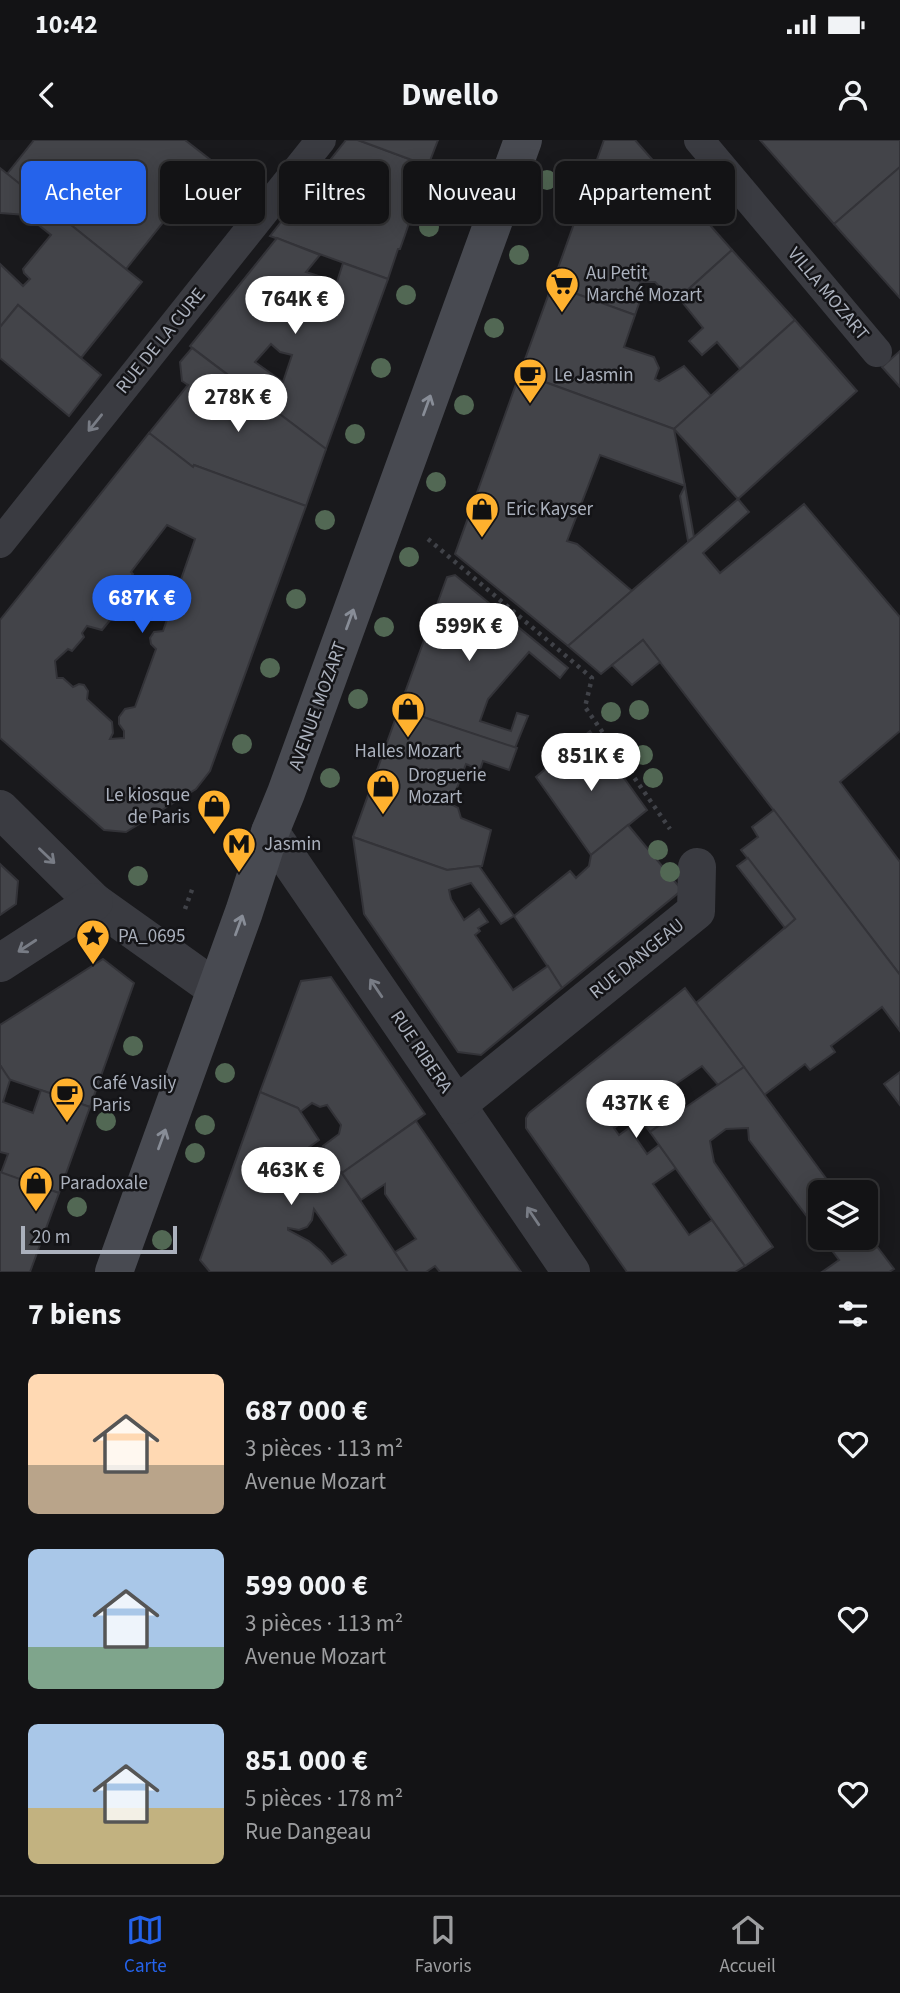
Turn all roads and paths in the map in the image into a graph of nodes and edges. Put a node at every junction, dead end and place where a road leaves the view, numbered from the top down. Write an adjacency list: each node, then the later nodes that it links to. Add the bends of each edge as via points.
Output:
1 (321, 140): 6 (lane, RUE DE LA CURE, one-way to 6)
2 (523, 140): 5 (street, AVENUE MOZART, one-way to 2)
3 (699, 140): 4 (lane, VILLA MOZART)
4 (877, 352)
5 (390, 506): 8 (street, AVENUE MOZART, one-way to 5); 9 (path, via 592,678 585,707)
6 (0, 543)
7 (0, 809): 11 (street, one-way to 11)
8 (270, 832): 14 (street, AVENUE MOZART, one-way to 8); 15 (street, RUE RIBERA, one-way to 8)
9 (697, 867): 15 (street, RUE DANGEAU, via 696,911)
10 (193, 887): 12 (path)
11 (94, 902): 13 (street, one-way to 13); 14 (street)
12 (184, 912)
13 (0, 963)
14 (216, 989): 16 (street, AVENUE MOZART, one-way to 14)
15 (457, 1105): 17 (street, RUE RIBERA, one-way to 15)
16 (114, 1272)
17 (571, 1272)

